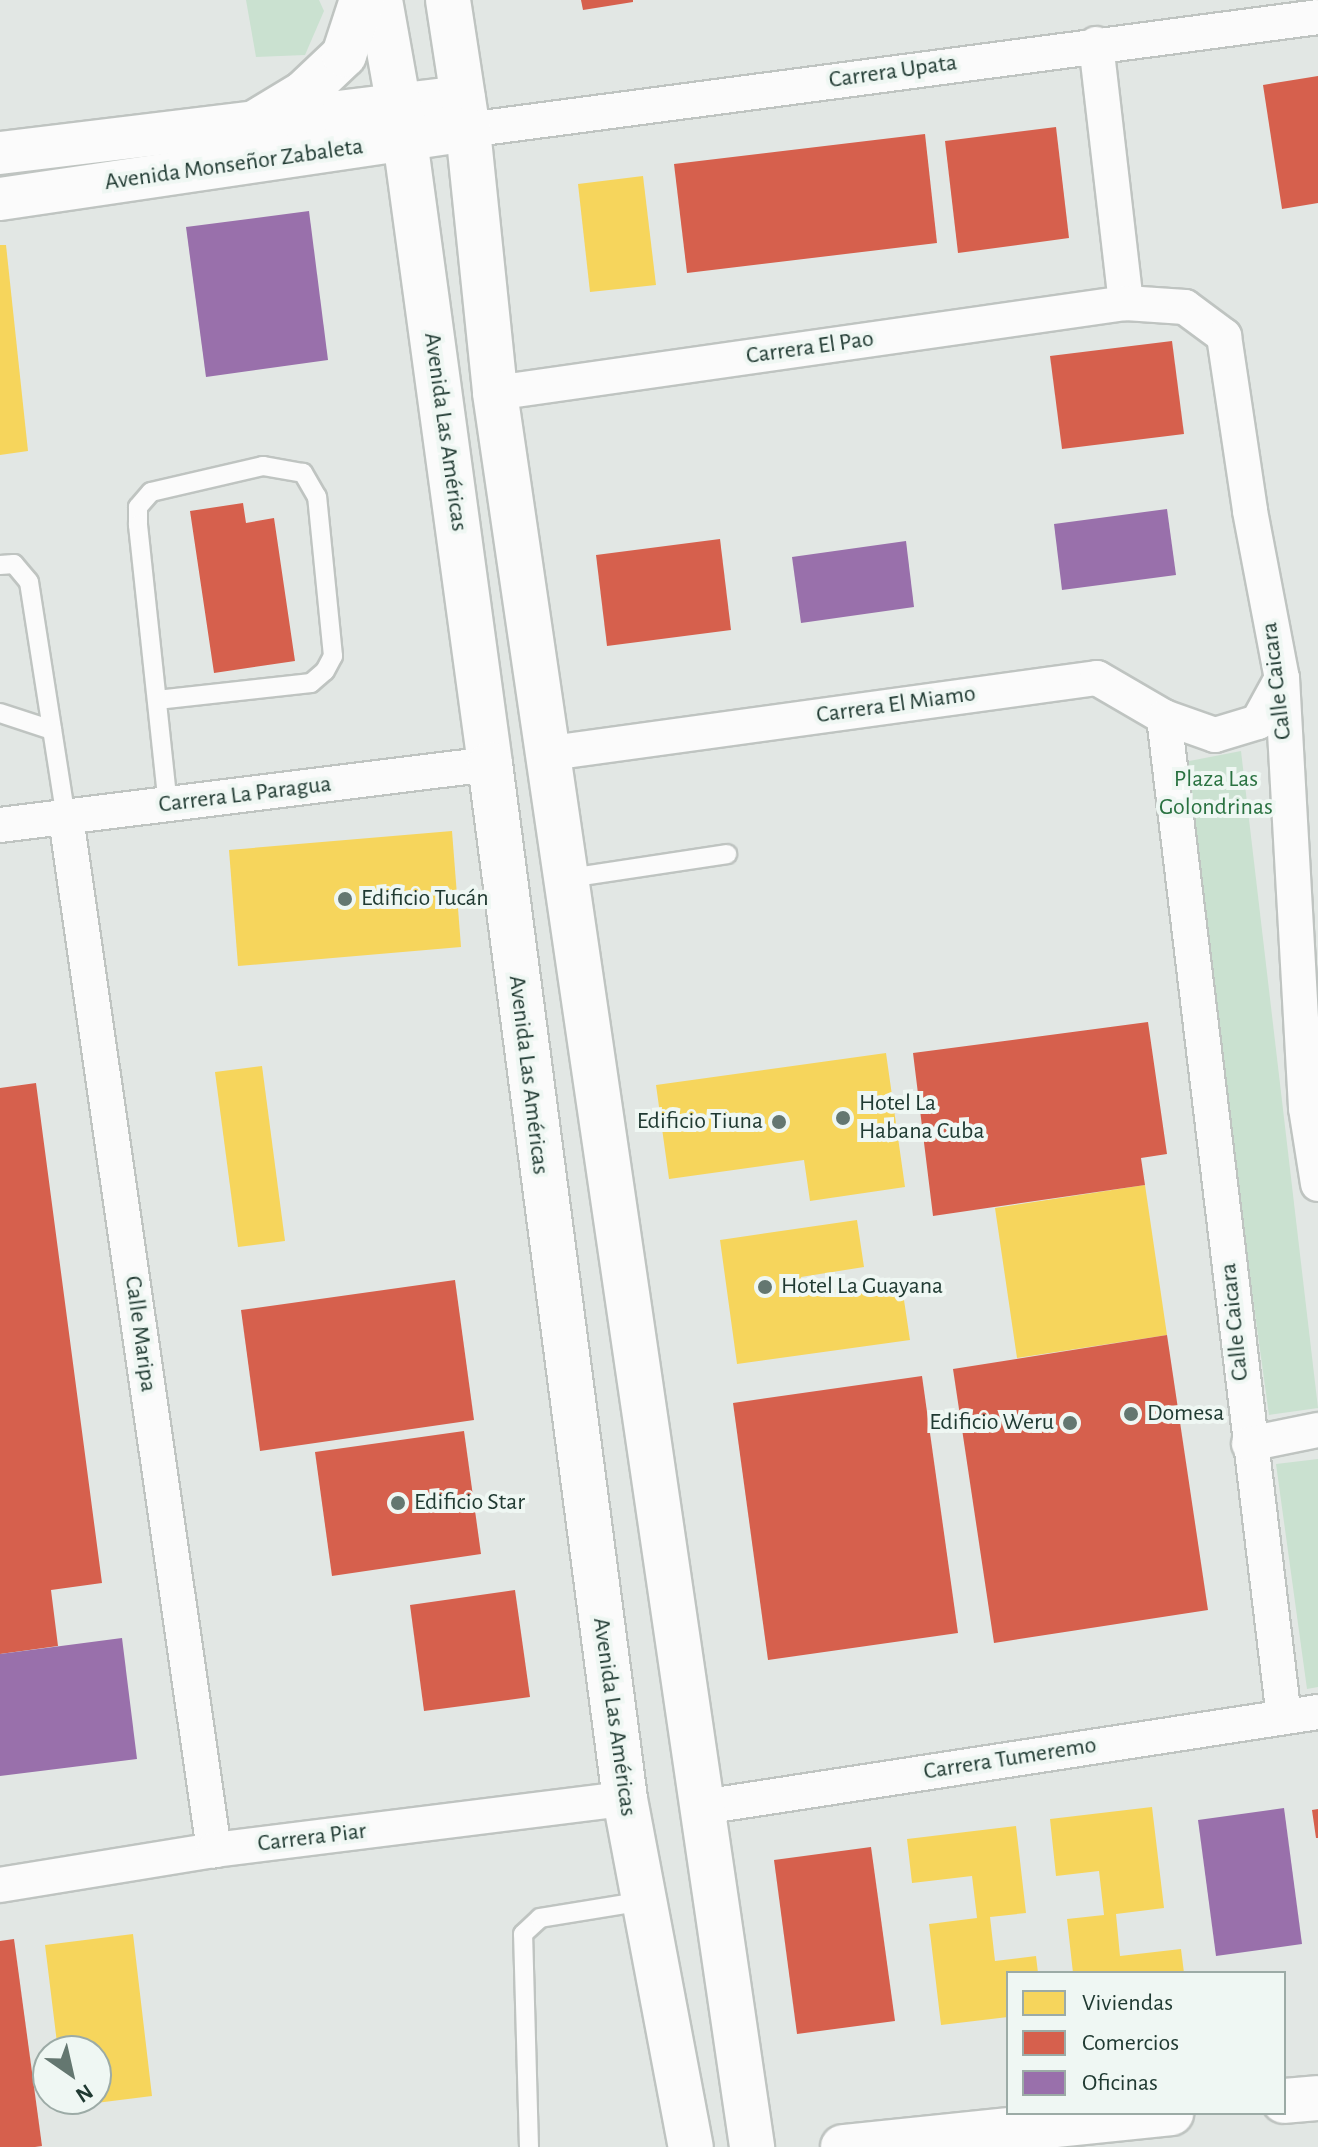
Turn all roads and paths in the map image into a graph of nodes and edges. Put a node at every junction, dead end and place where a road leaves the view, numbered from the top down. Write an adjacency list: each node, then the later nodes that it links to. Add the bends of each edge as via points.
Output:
1 (362, 0): 8 (main road, via 344,55 304,93)
2 (380, 0): 9 (main road, Avenida Las Américas)
3 (448, 0): 7 (main road)
4 (1282, 11): 5 (street, Carrera Upata); 6 (street, Carrera Upata)
5 (1318, 17)
6 (1096, 44): 7 (street, Carrera Upata); 12 (street)
7 (466, 114): 9 (street, Avenida Monseñor Zabaleta); 13 (main road)
8 (256, 122): 9 (street, Avenida Monseñor Zabaleta); 10 (street, Avenida Monseñor Zabaleta)
9 (402, 122): 11 (street, Avenida Monseñor Zabaleta); 21 (main road, Avenida Las Américas)
10 (0, 153)
11 (0, 199)
12 (1126, 303): 13 (street, Carrera El Pao); 15 (street, Calle Caicara, via 1185,307 1224,336)
13 (495, 393): 20 (main road)
14 (0, 565): 19 (lane, via 14,564 29,582)
15 (1282, 678): 18 (street, Carrera El Miamo, via 1258,722 1215,735); 27 (street, Calle Caicara, via 1306,1108)
16 (157, 700): 16 (lane, via 138,507 151,492 263,466 303,473 317,497 333,656 325,671 311,683); 22 (lane)
17 (0, 713): 19 (lane)
18 (1164, 717): 20 (street, Carrera El Miamo, via 1097,678); 29 (street, Calle Caicara)
19 (52, 730): 23 (lane)
20 (551, 753): 26 (main road)
21 (490, 764): 22 (street, Carrera La Paragua); 32 (main road, Avenida Las Américas)
22 (168, 805): 23 (street, Carrera La Paragua)
23 (66, 818): 24 (street, Carrera La Paragua); 34 (street, Calle Maripa)
24 (0, 825)
25 (727, 854): 26 (lane)
26 (569, 878): 33 (main road)
27 (1318, 1184)
28 (1318, 1430): 29 (street)
29 (1249, 1444): 31 (street, Calle Caicara)
30 (1318, 1712): 31 (street, Carrera Tumeremo)
31 (1284, 1717): 33 (street, Carrera Tumeremo)
32 (625, 1799): 34 (street, Carrera Piar); 36 (main road, Avenida Las Américas)
33 (703, 1807): 42 (main road)
34 (214, 1850): 35 (street, Carrera Piar)
35 (0, 1885)
36 (644, 1901): 40 (lane, via 540,1918 523,1934); 41 (main road, Avenida Las Américas)
37 (1318, 2098): 38 (main road)
38 (1286, 2101)
39 (1152, 2115): 43 (main road)
40 (529, 2147)
41 (691, 2147)
42 (752, 2147)
43 (843, 2147)

